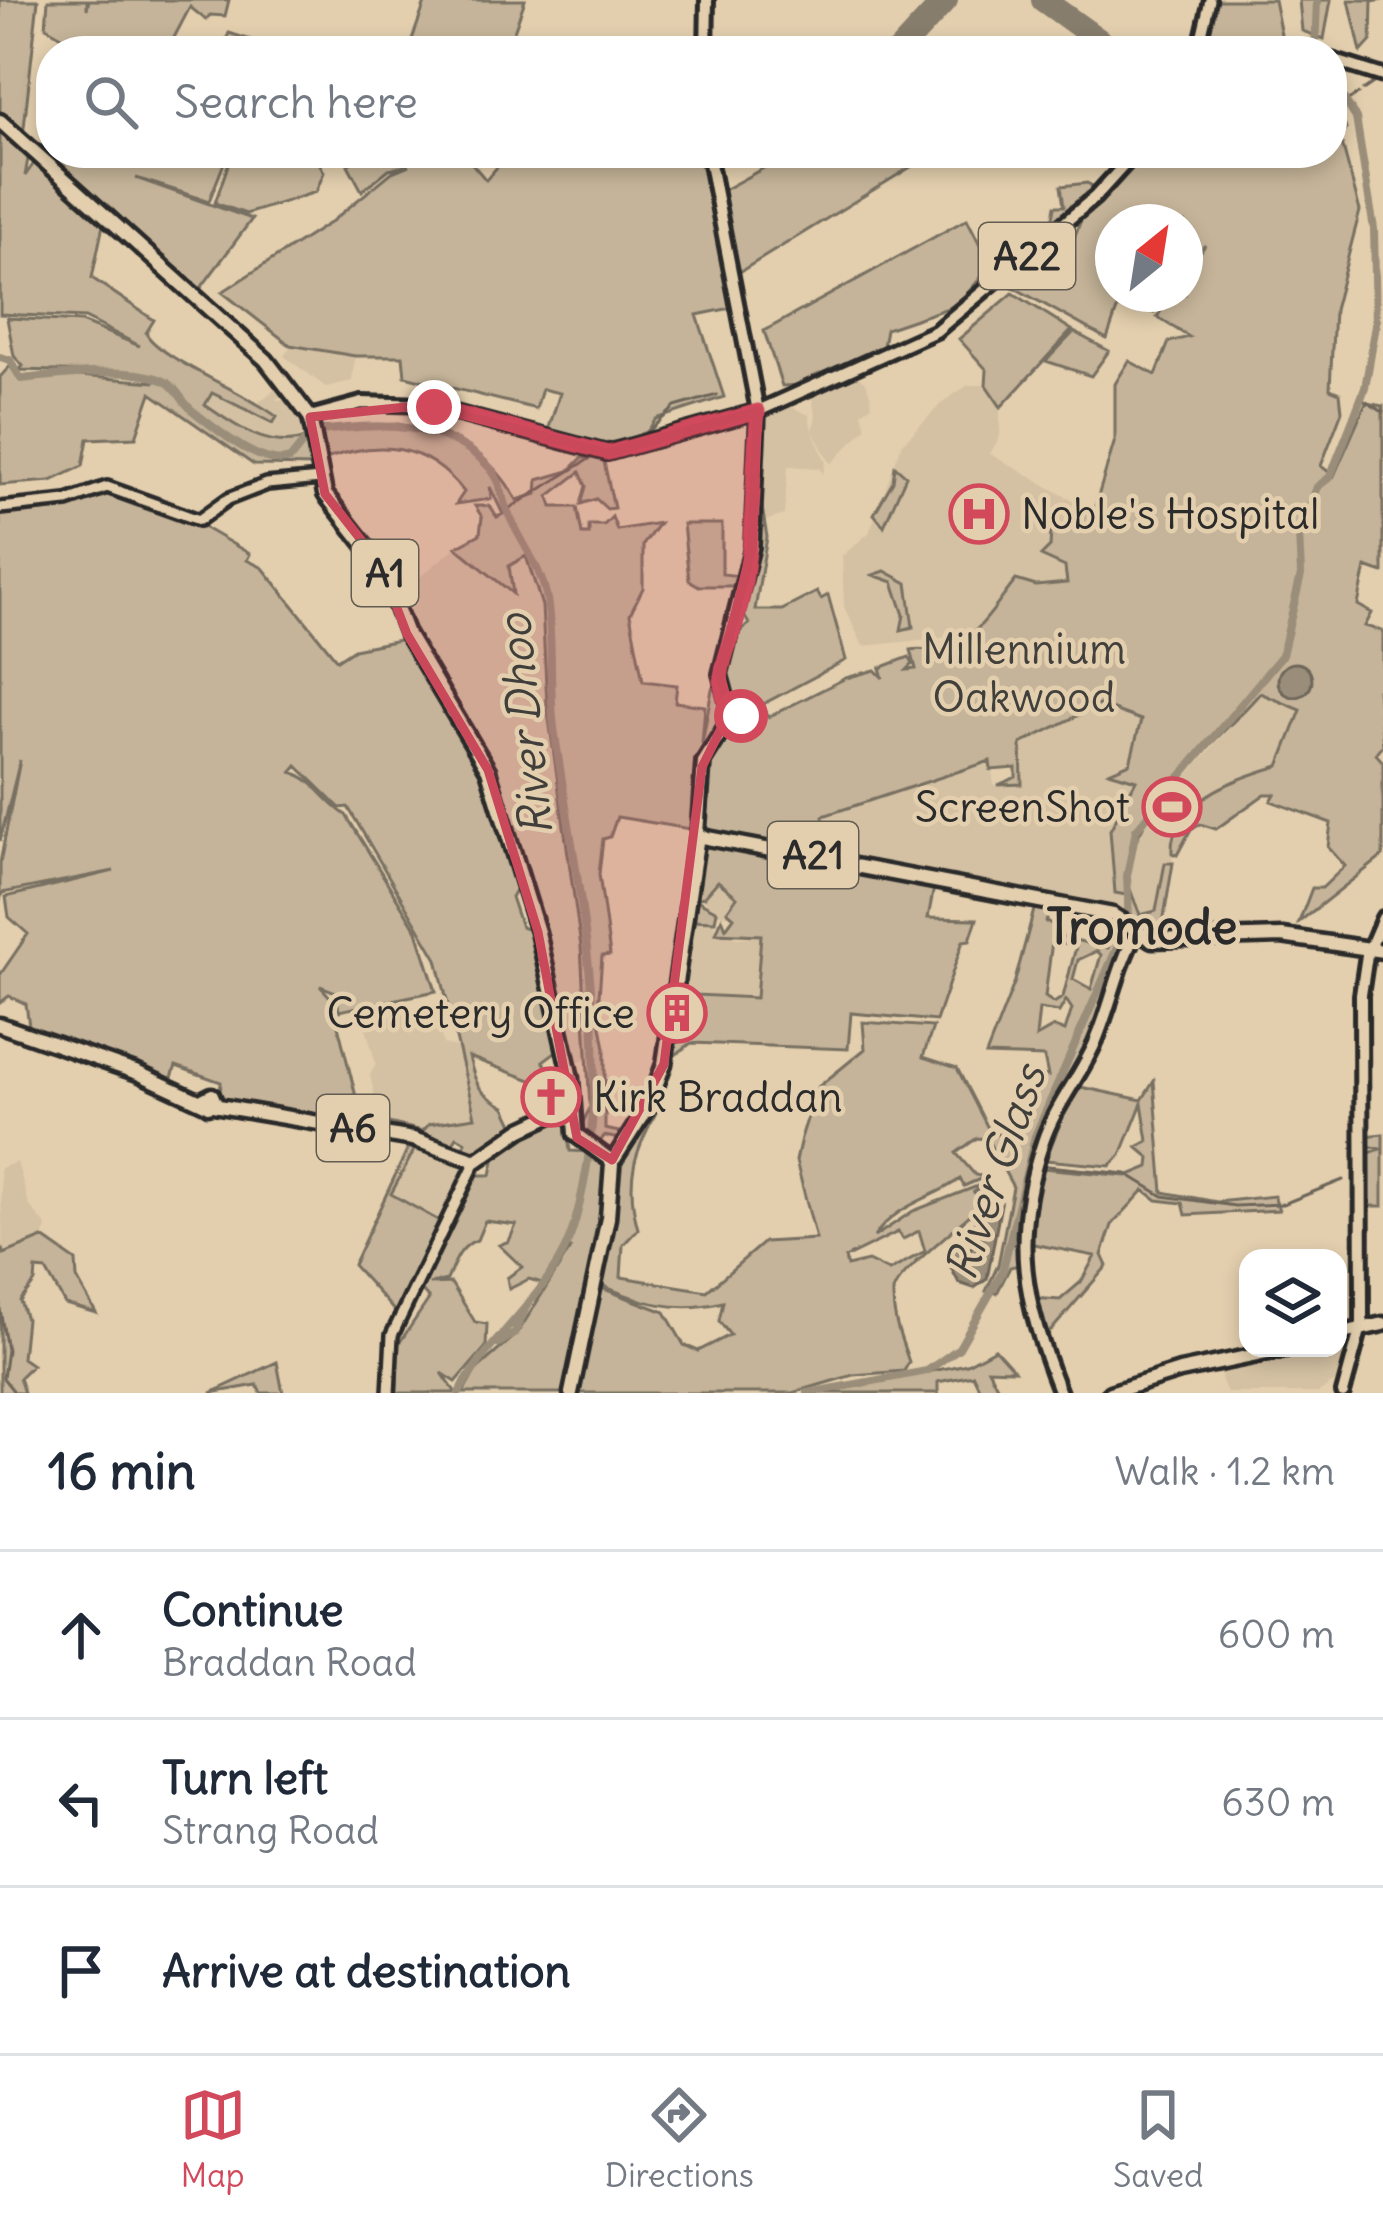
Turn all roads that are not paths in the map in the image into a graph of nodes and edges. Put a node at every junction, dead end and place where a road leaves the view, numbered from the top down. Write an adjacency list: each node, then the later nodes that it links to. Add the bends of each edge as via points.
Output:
1 (707, 0): 3 (main road)
2 (1210, 0): 4 (main road)
3 (706, 36)
4 (1202, 36)
5 (1347, 65): 6 (main road)
6 (1383, 76)
7 (0, 121): 8 (highway)
8 (36, 154)
9 (52, 168): 13 (highway, via 274,369)
10 (711, 168): 12 (main road)
11 (1121, 168): 12 (main road, A22, via 936,331)
12 (758, 411): 13 (main road, A22, via 608,453 425,406 356,404); 16 (main road, via 752,547 720,674 729,717 703,762)
13 (312, 420): 14 (highway)
14 (320, 479): 15 (main road, via 267,484 199,520 107,487 67,501); 21 (highway, A1, via 380,564 407,634 488,770 538,932)
15 (0, 508)
16 (699, 838): 18 (highway, A21, via 849,861); 22 (highway, via 664,1064 650,1105)
17 (1383, 918): 19 (main road)
18 (1130, 925): 19 (highway, A21, via 1152,940 1300,937); 32 (main road, via 1094,1044 1043,1142 1022,1254 1034,1329)
19 (1376, 952): 25 (main road, via 1360,1016)
20 (0, 1025): 23 (highway, A6, via 210,1101 413,1139)
21 (573, 1105): 22 (highway, A1, via 581,1143); 23 (highway)
22 (611, 1159): 31 (highway, via 608,1218)
23 (476, 1161): 30 (main road, via 392,1335)
24 (1383, 1324): 25 (highway)
25 (1362, 1328): 26 (highway); 28 (main road)
26 (1347, 1332)
27 (1347, 1338): 28 (main road)
28 (1358, 1346): 34 (main road)
29 (1248, 1357): 33 (highway)
30 (388, 1393)
31 (571, 1393)
32 (1060, 1393)
33 (1110, 1393)
34 (1343, 1393)

